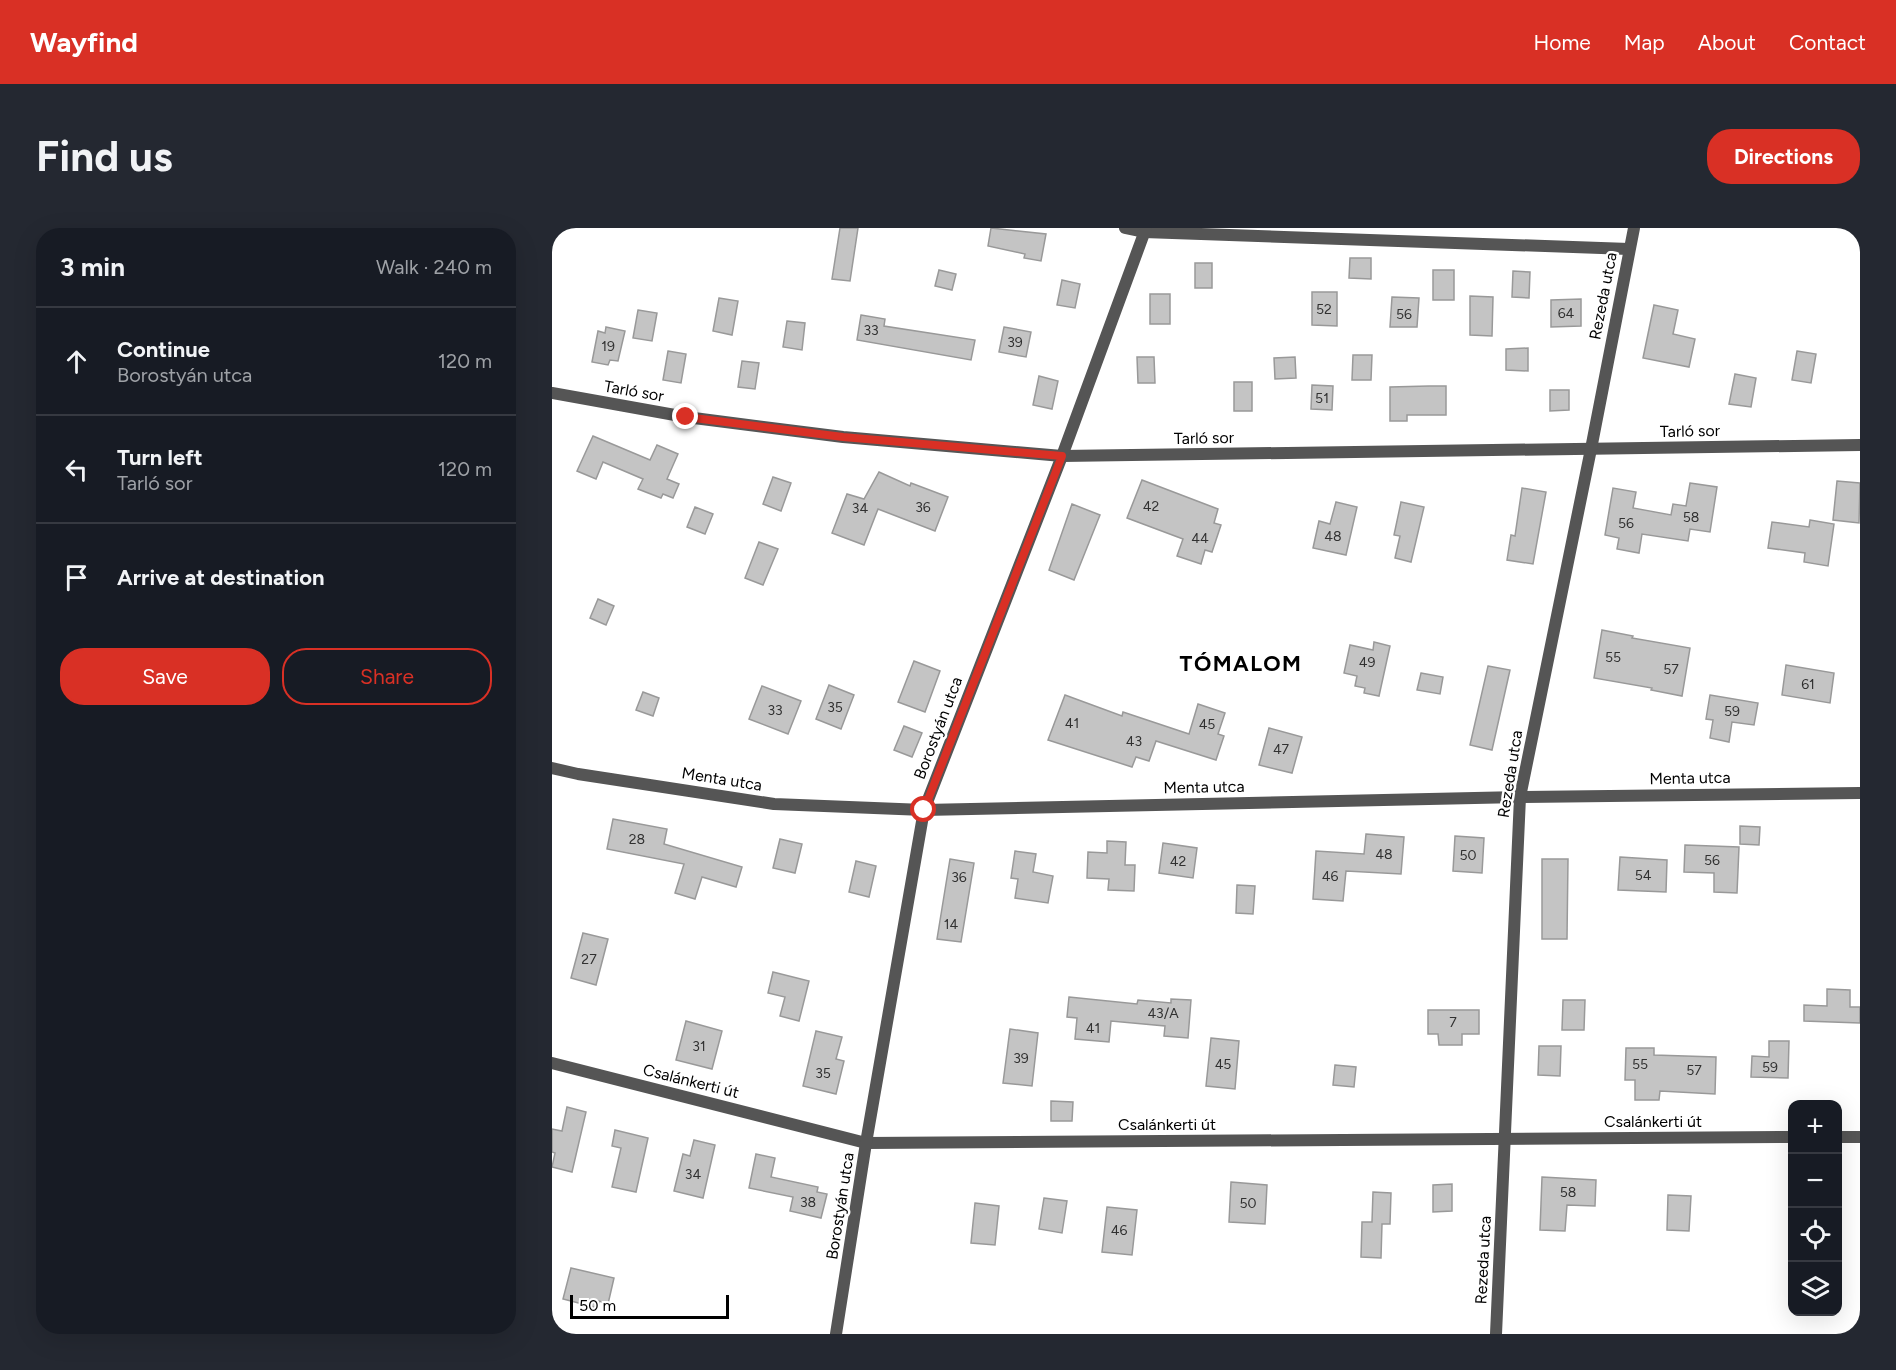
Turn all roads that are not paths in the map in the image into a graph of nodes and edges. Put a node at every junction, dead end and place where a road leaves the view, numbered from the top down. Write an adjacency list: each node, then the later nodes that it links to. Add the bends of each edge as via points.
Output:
1 (1125, 228): 3 (street)
2 (1634, 228): 4 (street, Rezeda utca)
3 (1145, 230): 4 (street); 8 (street, Borostyán utca)
4 (1629, 249): 7 (street, Rezeda utca)
5 (552, 393): 8 (street, Tarló sor, via 686,417)
6 (1860, 445): 7 (street, Tarló sor)
7 (1591, 449): 8 (street, Tarló sor); 11 (street, Rezeda utca)
8 (1062, 456): 12 (street, Borostyán utca)
9 (552, 768): 12 (street, Menta utca, via 774,804)
10 (1860, 793): 11 (street, Menta utca)
11 (1520, 797): 12 (street, Menta utca); 17 (street, Rezeda utca)
12 (924, 810): 18 (street, Borostyán utca)
13 (552, 1063): 18 (street, Csalánkerti út)
14 (1788, 1137): 17 (street, Csalánkerti út)
15 (1842, 1137): 16 (street)
16 (1860, 1137)
17 (1505, 1138): 18 (street, Csalánkerti út); 20 (street, Rezeda utca)
18 (866, 1143): 19 (street, Borostyán utca)
19 (836, 1334)
20 (1496, 1334)

